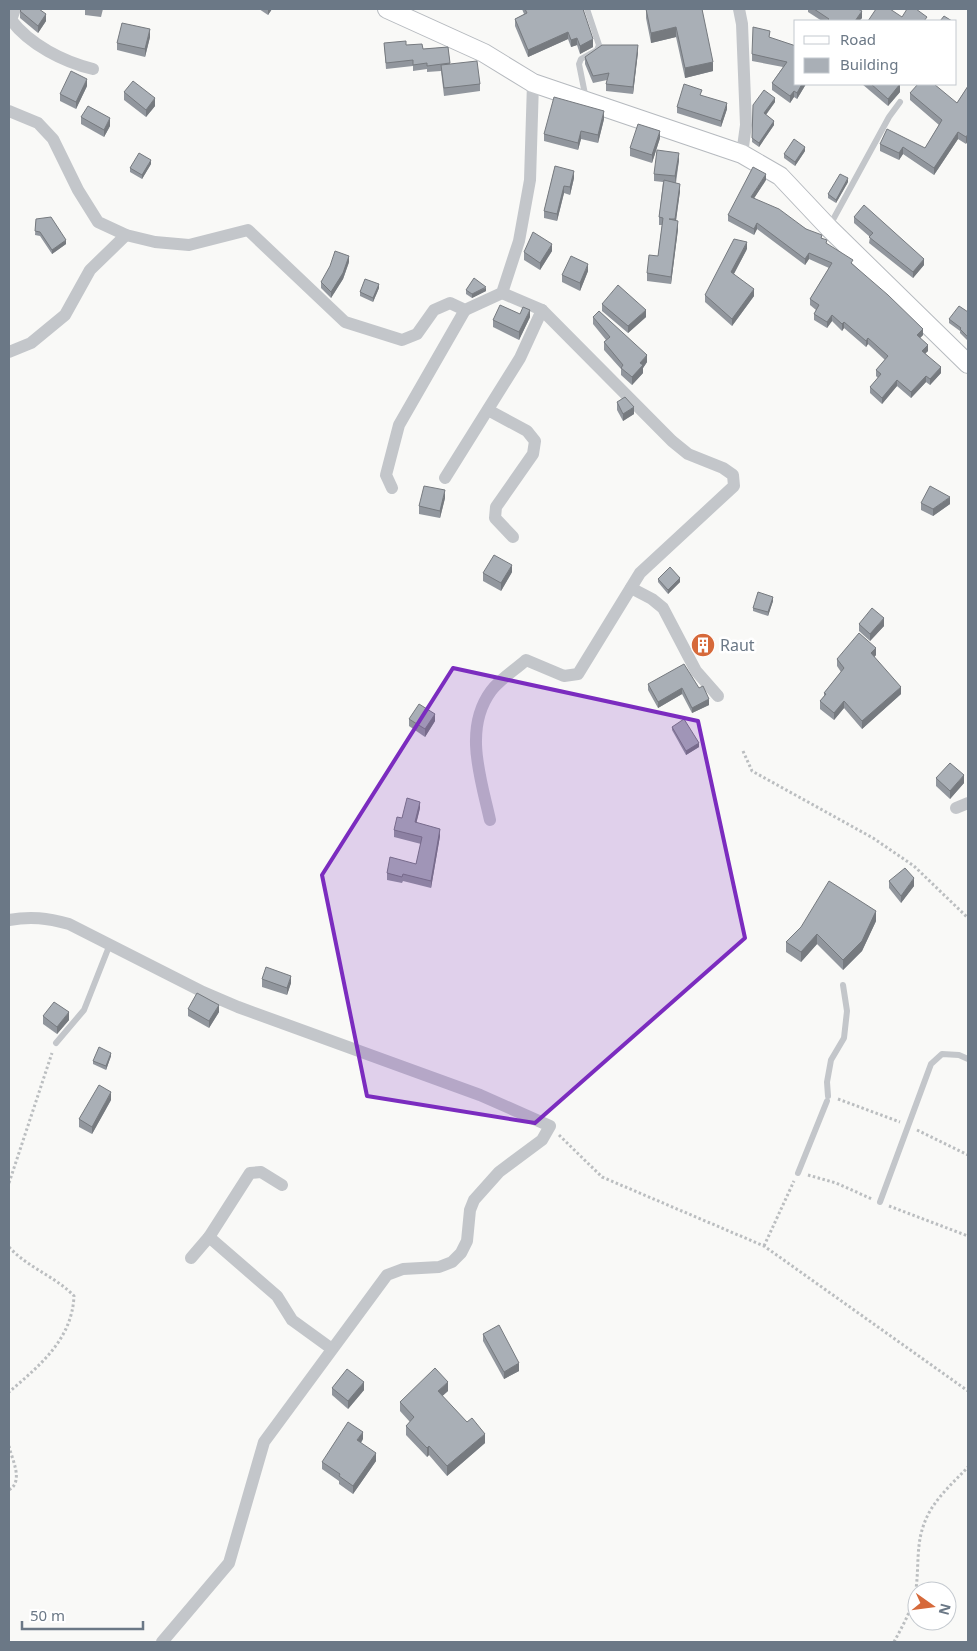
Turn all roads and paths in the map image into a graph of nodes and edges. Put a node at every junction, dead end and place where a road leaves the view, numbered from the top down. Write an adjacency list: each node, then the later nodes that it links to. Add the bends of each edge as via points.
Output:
1 (15, 9): 5 (street, via 11,20 19,31 69,63)
2 (386, 9): 6 (main road, via 484,53)
3 (587, 9): 7 (lane, via 599,45 579,64)
4 (739, 9): 10 (street, via 746,125)
5 (93, 69)
6 (533, 83): 7 (main road); 13 (street, via 530,180 520,241)
7 (587, 101): 10 (main road)
8 (900, 102): 11 (lane)
9 (9, 111): 12 (street, via 38,123 53,139 98,222)
10 (742, 154): 11 (main road, via 780,176)
11 (829, 228): 17 (main road)
12 (126, 235): 14 (street, via 189,246 248,230 345,322 402,340 417,334 434,310 450,303); 16 (street, via 90,270 66,315 31,343)
13 (502, 293): 14 (street); 15 (street)
14 (465, 310): 20 (street, via 399,425 386,475)
15 (542, 310): 18 (street, via 520,358); 22 (street, via 672,441 688,454 724,468 733,475 734,486 640,573)
16 (9, 352)
17 (968, 364)
18 (488, 410): 19 (street); 21 (street, via 528,430 535,441 532,454 496,507 495,518)
19 (445, 478)
20 (392, 488)
21 (513, 537)
22 (631, 588): 23 (street, via 663,608 696,670); 27 (street, via 578,674 564,676 526,660 491,691 478,718 475,750)
23 (718, 696)
24 (743, 751): 28 (path, via 752,771 873,838 914,866)
25 (968, 803): 26 (street)
26 (956, 808)
27 (490, 820)
28 (968, 918)
29 (9, 920): 30 (street, via 46,917)
30 (110, 944): 32 (lane, via 84,1010); 34 (street, via 203,992 480,1095)
31 (843, 985): 35 (lane, via 847,1011 844,1038 831,1060 828,1098)
32 (56, 1042): 36 (path)
33 (968, 1059): 38 (lane, via 942,1054 931,1064)
34 (550, 1126): 41 (path, via 602,1177); 44 (street, via 542,1140 499,1172 474,1200 467,1241 452,1262 439,1267 417,1266 387,1275)
35 (798, 1173): 38 (path, via 836,1183); 41 (path)
36 (9, 1183)
37 (282, 1185): 40 (street, via 261,1172 250,1173)
38 (880, 1202): 39 (path)
39 (968, 1236)
40 (208, 1237): 43 (street); 44 (street, via 277,1296 292,1320)
41 (764, 1246): 45 (path)
42 (9, 1247): 46 (path, via 29,1266 67,1289 74,1296 74,1306 63,1336 49,1358)
43 (191, 1258)
44 (332, 1349): 50 (street, via 264,1442 228,1562)
45 (968, 1391)
46 (9, 1392)
47 (9, 1446): 49 (path, via 18,1479)
48 (968, 1467): 51 (path, via 942,1494 923,1525 912,1605)
49 (9, 1490)
50 (162, 1642)
51 (894, 1642)

